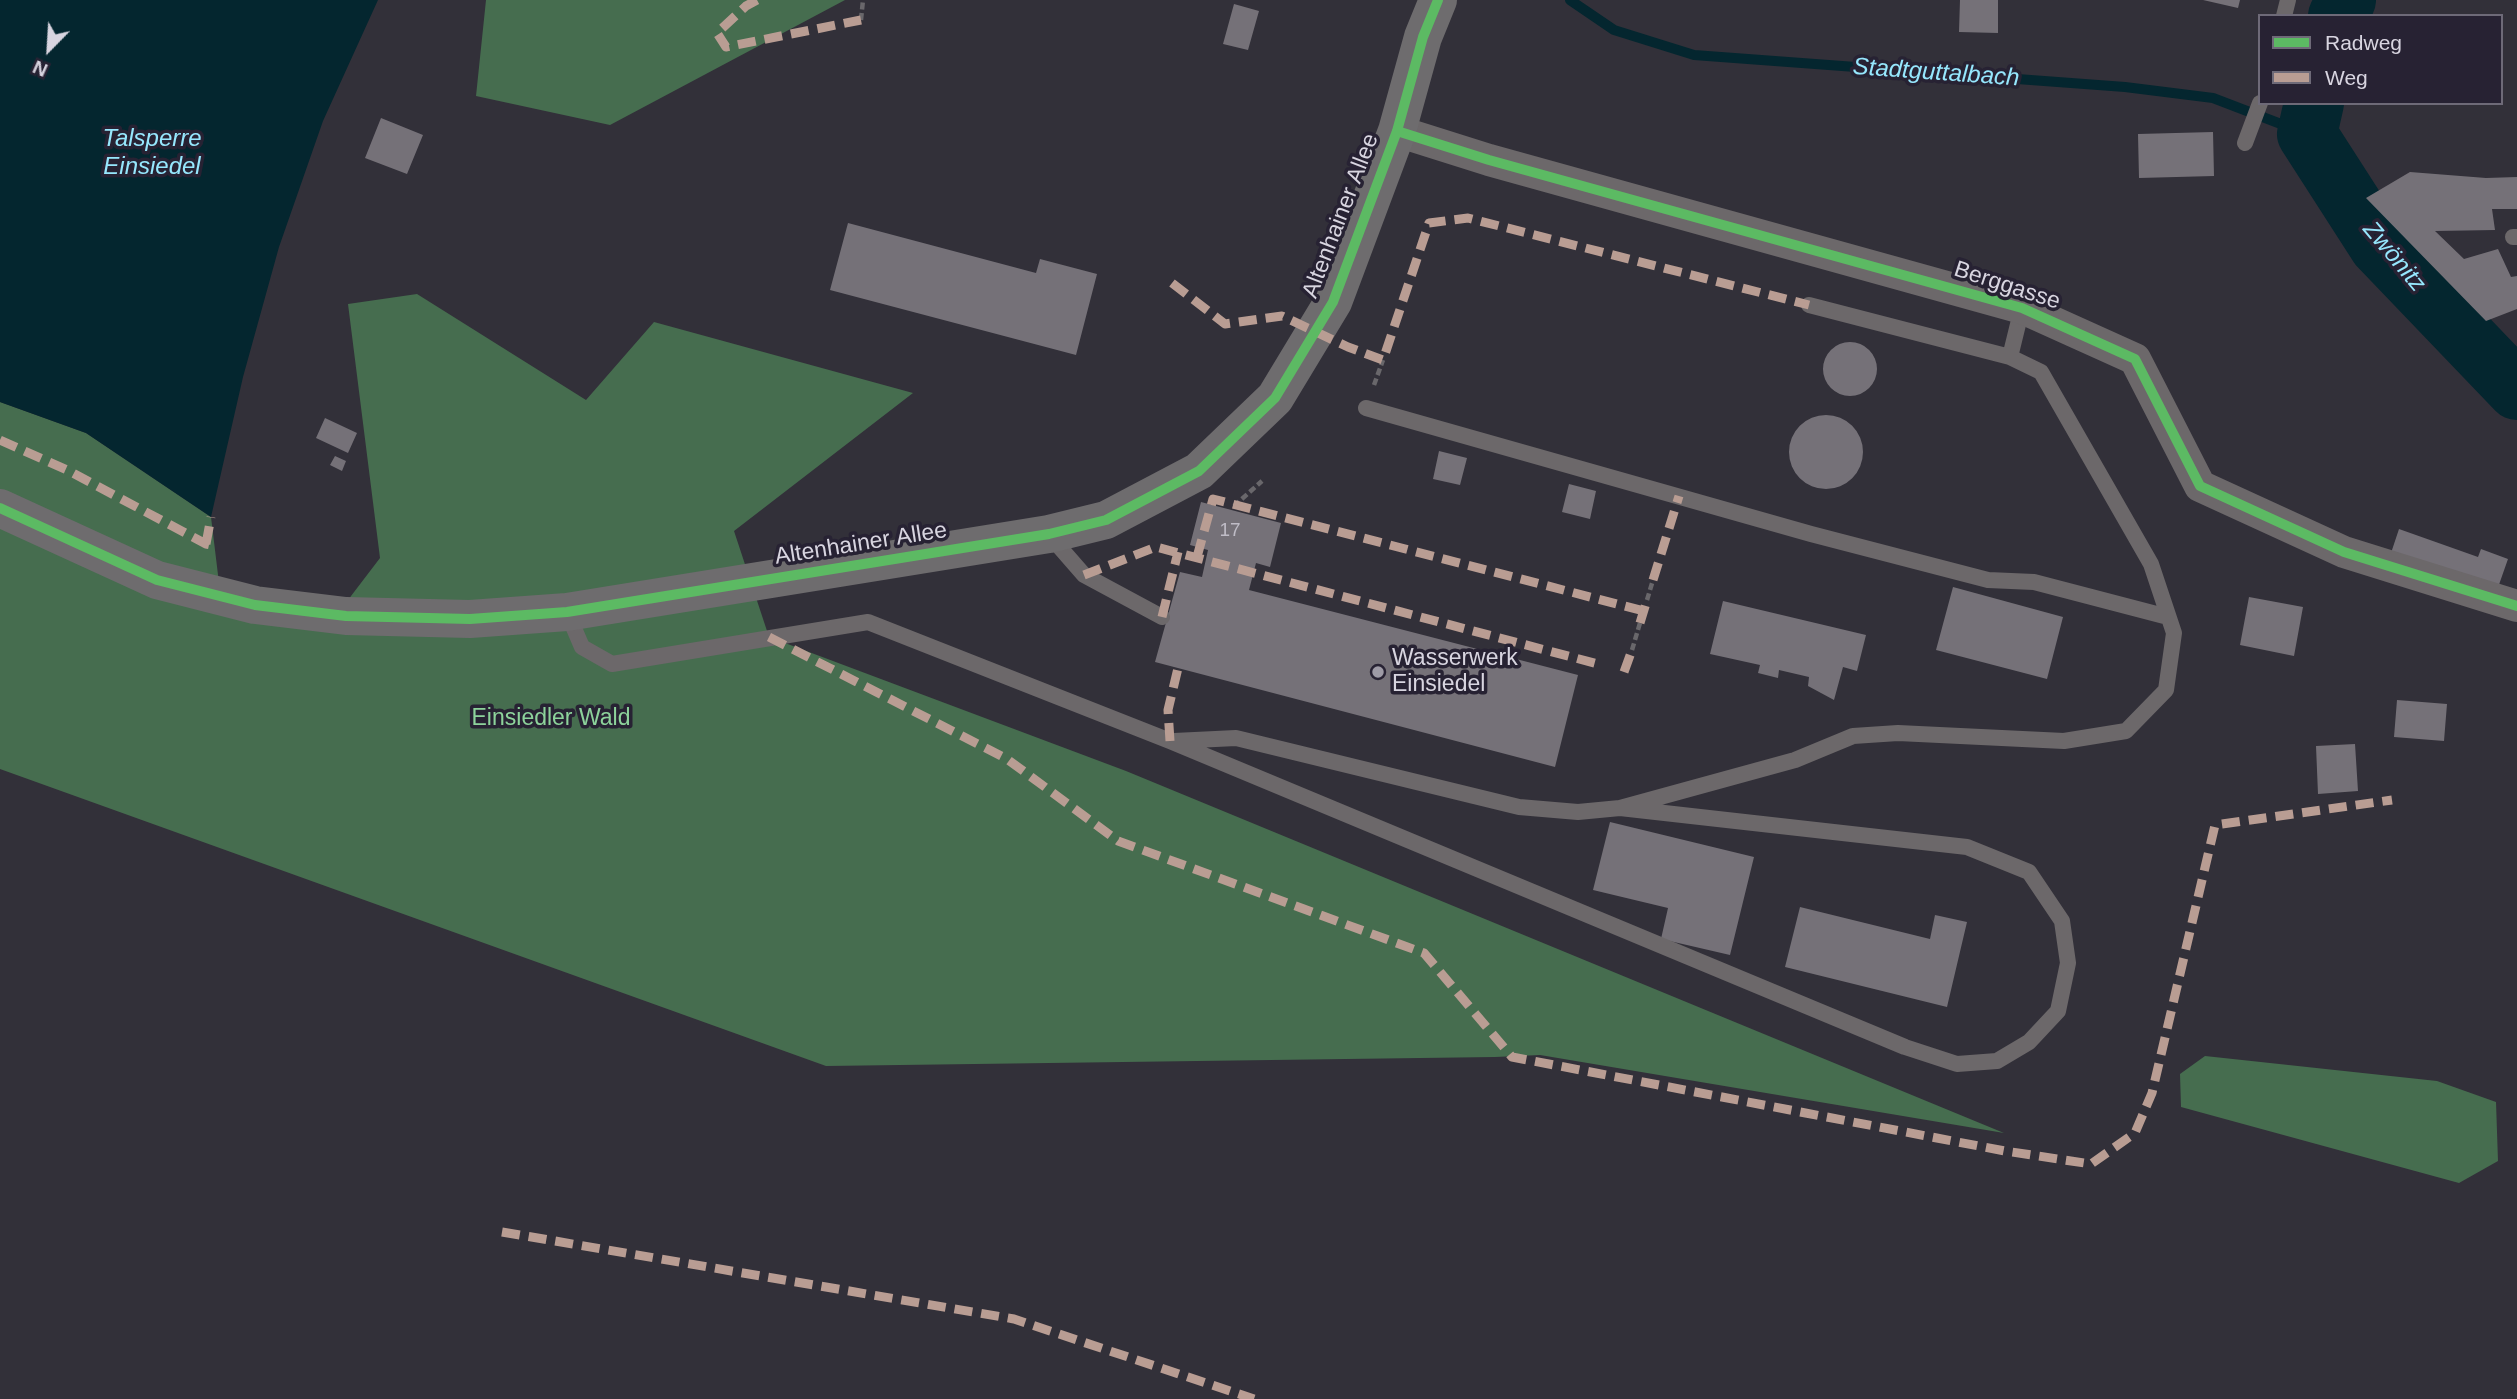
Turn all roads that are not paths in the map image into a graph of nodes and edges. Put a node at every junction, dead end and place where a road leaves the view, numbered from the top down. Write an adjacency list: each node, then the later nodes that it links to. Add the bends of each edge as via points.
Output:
1 (1438, 0): 3 (street, Altenhainer Allee)
2 (2259, 105): 4 (lane)
3 (1397, 131): 6 (street, Berggasse); 10 (street, Altenhainer Allee, via 1333,302 1275,398 1199,471 1106,520)
4 (2245, 142)
5 (1809, 305): 7 (lane)
6 (2022, 308): 7 (lane); 11 (street, Berggasse, via 2135,359 2200,486 2343,552)
7 (2010, 358): 14 (lane, via 2041,372 2151,564)
8 (1366, 408): 14 (lane, via 1811,534 1988,580 2034,582)
9 (0, 508): 12 (street, Altenhainer Allee, via 157,580 256,605 346,616 470,620)
10 (1049, 534): 12 (street, Altenhainer Allee); 13 (lane, via 1084,575)
11 (2517, 606)
12 (567, 612): 15 (lane, via 582,647 612,664 868,622)
13 (1162, 617)
14 (2168, 617): 16 (lane, via 2174,633 2166,690 2126,731 2064,741 1898,733 1853,736 1795,760)
15 (1170, 741): 16 (lane, via 1236,738 1519,807 1578,812); 16 (lane, via 1905,1047 1957,1064 1997,1061 2029,1042 2059,1011 2068,963 2062,921 2029,872 1967,846)
16 (1620, 808)

